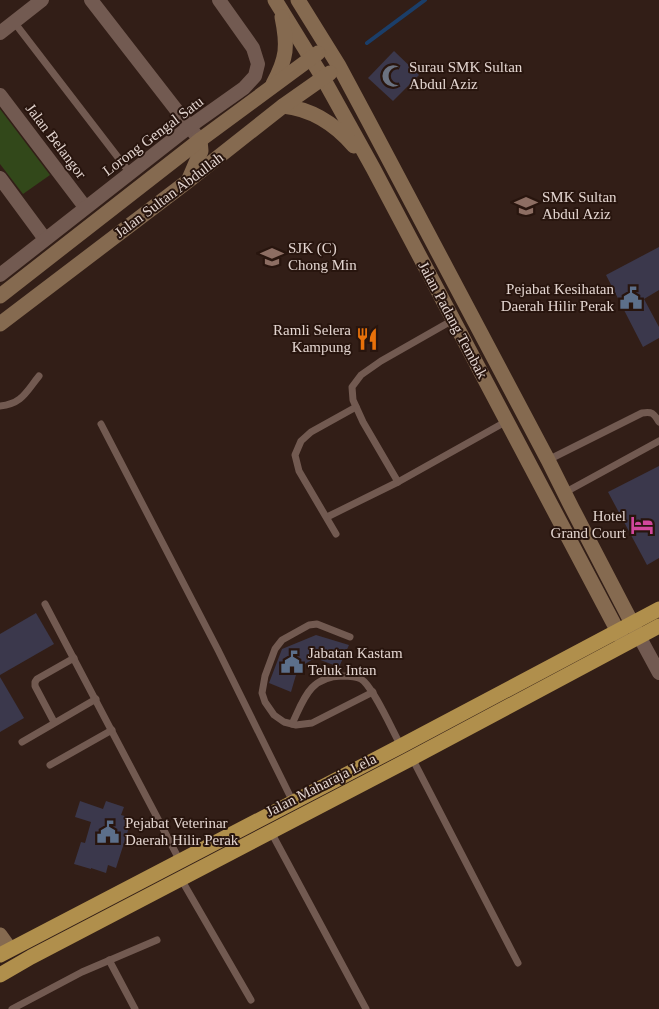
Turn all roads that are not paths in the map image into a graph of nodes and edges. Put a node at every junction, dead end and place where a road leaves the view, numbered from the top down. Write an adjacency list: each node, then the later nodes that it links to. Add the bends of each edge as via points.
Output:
1 (42, 0): 6 (street)
2 (91, 0): 14 (street)
3 (219, 0): 14 (street, Lorong Gengal Satu, via 253,48 258,64 255,76 244,88)
4 (298, 0): 7 (main road, Jalan Padang Tembak)
5 (277, 3): 8 (main road, Jalan Padang Tembak); 11 (main road, via 286,53)
6 (5, 27): 17 (lane)
7 (327, 46): 8 (main road, Jalan Sultan Abdullah); 9 (main road, Jalan Padang Tembak)
8 (311, 58): 10 (main road, Jalan Padang Tembak); 11 (main road, Jalan Sultan Abdullah)
9 (339, 66): 10 (main road, Jalan Sultan Abdullah); 33 (main road, Jalan Padang Tembak)
10 (323, 78): 13 (main road, Jalan Sultan Abdullah); 16 (main road, Jalan Padang Tembak)
11 (271, 87): 15 (main road, Jalan Sultan Abdullah)
12 (0, 95): 20 (street, Jalan Belangor)
13 (283, 106): 16 (main road, via 309,111 333,125); 19 (main road, Jalan Sultan Abdullah)
14 (189, 127): 15 (street); 17 (street, Lorong Gengal Satu)
15 (200, 140): 19 (main road, via 201,151); 23 (main road, Jalan Sultan Abdullah)
16 (373, 168): 24 (main road, Jalan Padang Tembak)
17 (130, 173): 20 (street, Lorong Gengal Satu)
18 (0, 178): 21 (street)
19 (188, 181): 25 (main road, Jalan Sultan Abdullah)
20 (85, 207): 21 (street, Lorong Gengal Satu)
21 (45, 239): 22 (street, Lorong Gengal Satu)
22 (0, 275)
23 (0, 296)
24 (453, 320): 28 (lane, via 361,375 352,387); 29 (main road, Jalan Padang Tembak)
25 (0, 324)
26 (39, 376): 27 (lane, via 20,400)
27 (0, 406)
28 (356, 407): 34 (lane); 36 (lane, via 311,432 301,441 295,455 299,471)
29 (507, 421): 34 (lane); 43 (main road, Jalan Padang Tembak)
30 (659, 422): 33 (lane, via 654,414 642,413)
31 (102, 424): 55 (lane)
32 (659, 441): 35 (lane)
33 (548, 460): 35 (main road, Jalan Padang Tembak)
34 (398, 482): 36 (lane)
35 (564, 493): 41 (main road, Jalan Padang Tembak)
36 (327, 517): 37 (lane)
37 (336, 534)
38 (45, 604): 44 (lane)
39 (659, 609): 41 (highway, Jalan Maharaja Lela)
40 (659, 626): 41 (highway, Jalan Maharaja Lela)
41 (636, 630): 43 (highway, Jalan Maharaja Lela); 45 (street)
42 (350, 638): 49 (lane, via 317,624 309,625 282,640 275,649 264,676 262,693 274,715)
43 (621, 638): 52 (highway, Jalan Maharaja Lela); 53 (highway, Jalan Maharaja Lela)
44 (74, 658): 47 (lane); 48 (lane, via 35,682)
45 (659, 673)
46 (373, 692): 49 (lane, via 312,723); 49 (lane, via 361,679 344,676 325,679 306,695); 52 (lane)
47 (96, 699): 48 (lane); 50 (lane)
48 (54, 722): 51 (lane)
49 (292, 724)
50 (112, 730): 54 (lane); 57 (lane)
51 (22, 742)
52 (401, 746): 55 (highway, Jalan Maharaja Lela)
53 (412, 758): 56 (highway, Jalan Maharaja Lela); 63 (lane)
54 (50, 766)
55 (293, 802): 57 (highway, Jalan Maharaja Lela)
56 (271, 831): 58 (highway, Jalan Maharaja Lela); 68 (lane)
57 (180, 861): 61 (highway, Jalan Maharaja Lela)
58 (181, 878): 64 (highway, Jalan Maharaja Lela); 65 (lane)
59 (0, 935): 61 (main road)
60 (157, 940): 62 (lane)
61 (5, 952)
62 (109, 960): 66 (lane); 67 (lane)
63 (518, 963)
64 (0, 975)
65 (251, 1000)
66 (12, 1009)
67 (135, 1009)
68 (366, 1009)

